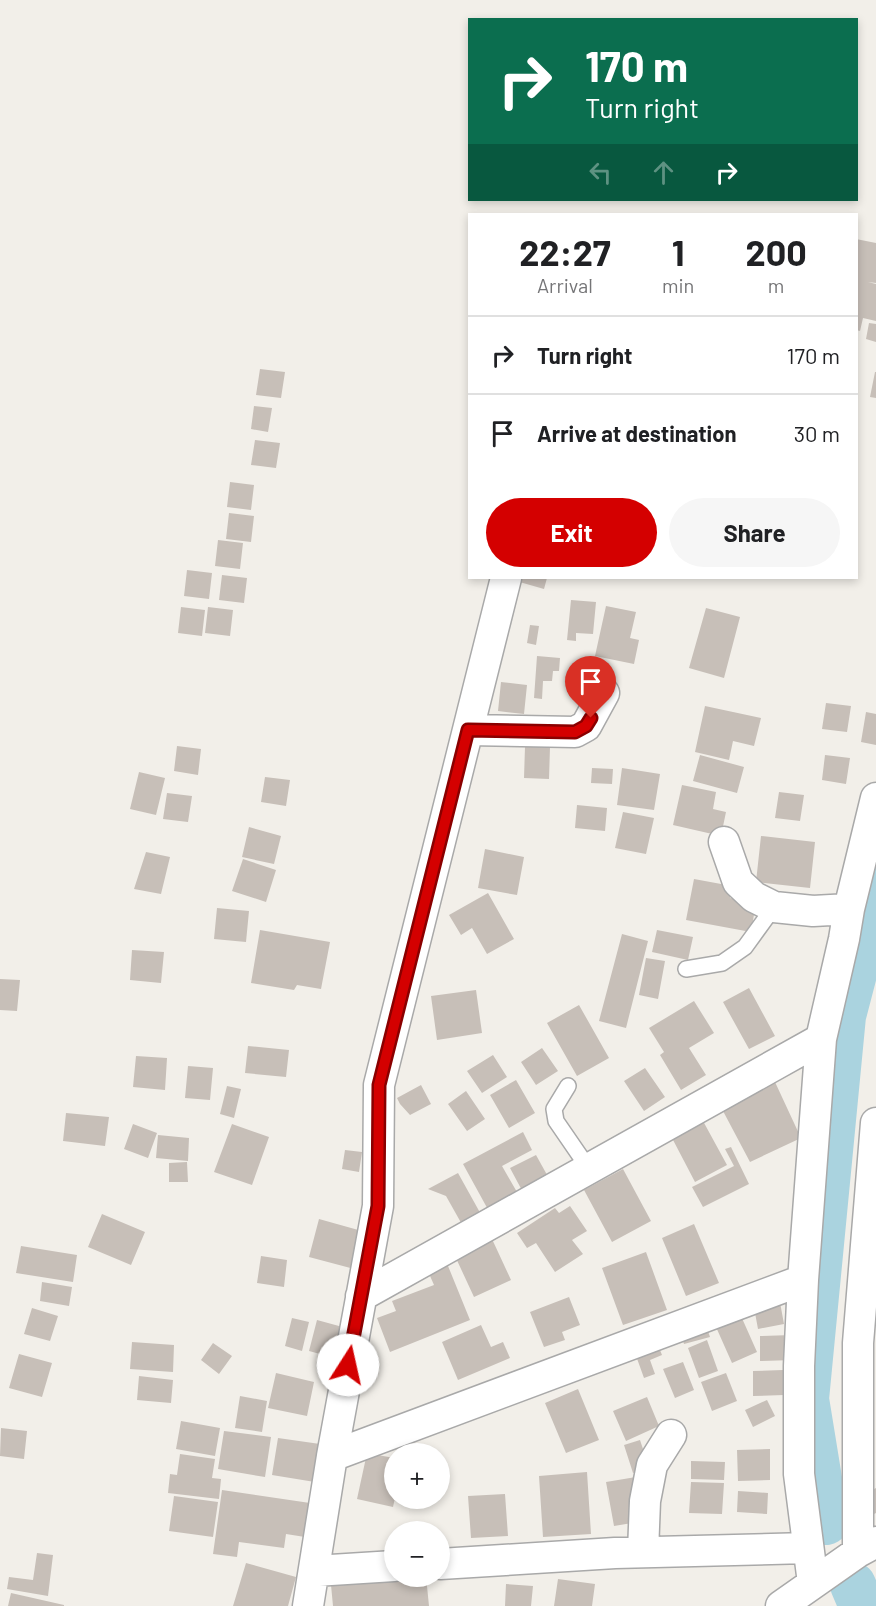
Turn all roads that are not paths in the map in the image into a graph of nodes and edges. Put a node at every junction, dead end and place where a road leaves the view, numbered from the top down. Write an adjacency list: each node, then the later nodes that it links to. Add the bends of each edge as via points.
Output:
1 (506, 579): 3 (street)
2 (604, 693): 3 (street, via 586,726 575,732)
3 (468, 730): 14 (street, via 379,1085 378,1206)
4 (876, 798): 7 (street)
5 (724, 842): 6 (street, via 738,882 754,897)
6 (774, 907): 7 (street); 8 (lane, via 745,947 722,963)
7 (849, 909): 9 (street)
8 (686, 969)
9 (821, 1039): 12 (street); 13 (street)
10 (568, 1086): 12 (lane, via 554,1109 556,1121)
11 (876, 1123): 17 (street, via 858,1343)
12 (589, 1169): 14 (street)
13 (803, 1280): 16 (street); 18 (street, via 799,1473)
14 (360, 1296): 16 (street)
15 (671, 1435): 19 (street, via 652,1465 645,1501)
16 (332, 1456): 22 (street)
17 (867, 1547): 23 (street)
18 (808, 1548): 19 (street); 23 (street)
19 (643, 1552): 20 (street)
20 (450, 1563)
21 (384, 1567): 22 (street)
22 (315, 1571): 24 (street)
23 (813, 1583): 25 (street)
24 (309, 1606)
25 (781, 1606)

